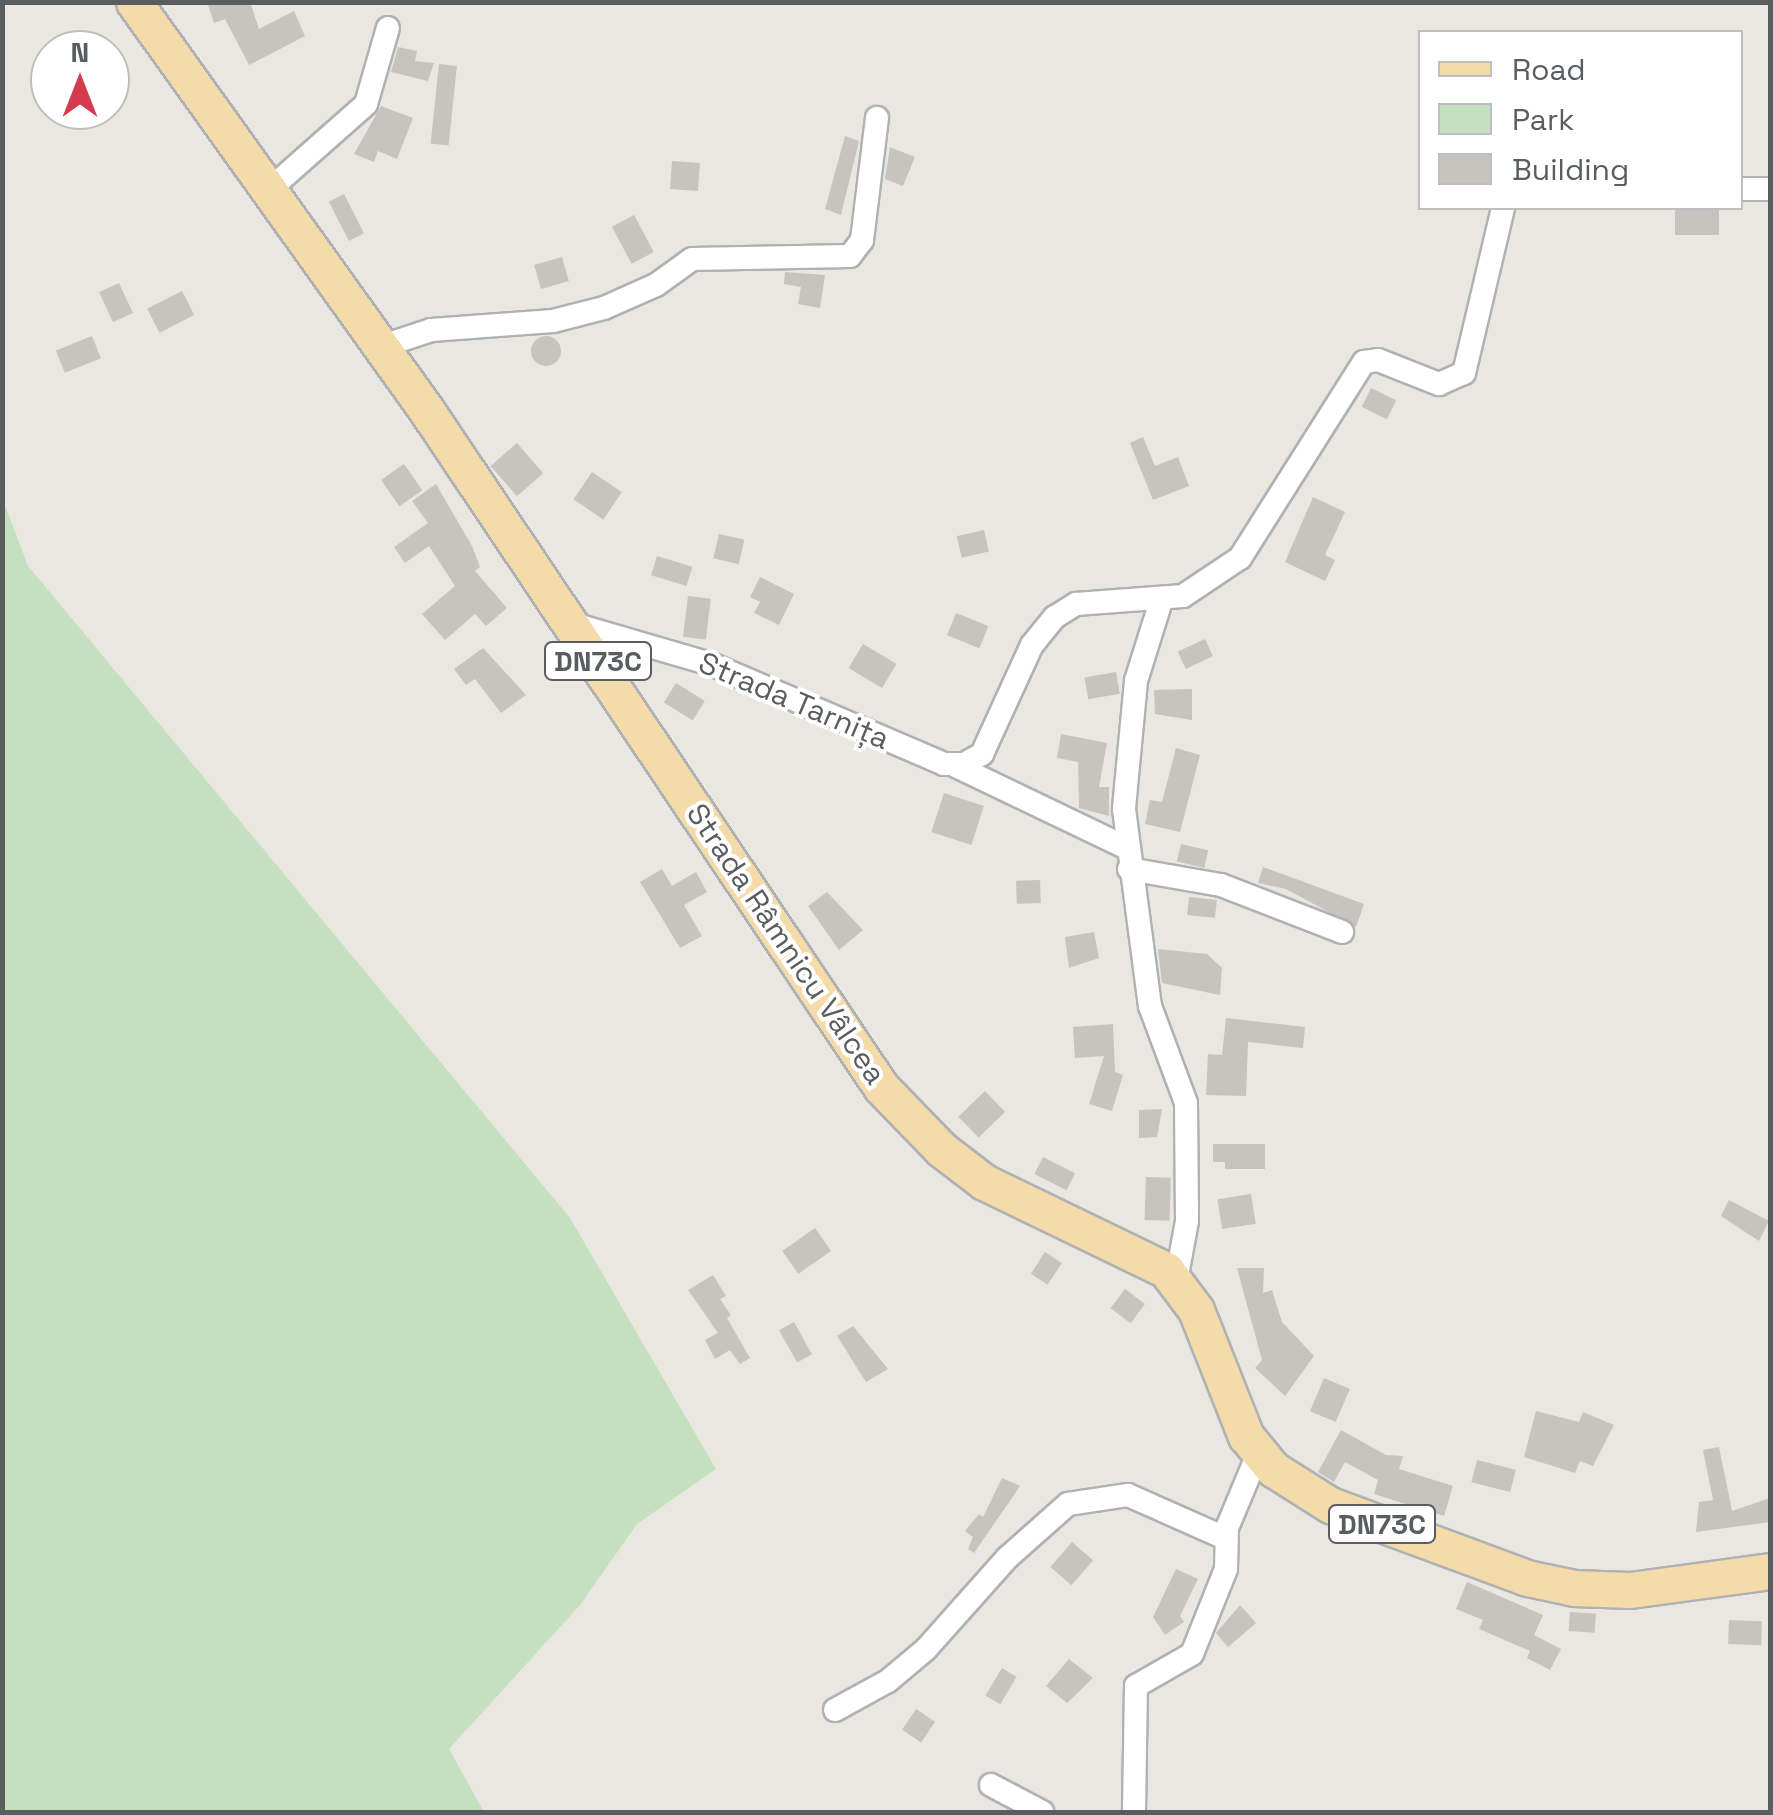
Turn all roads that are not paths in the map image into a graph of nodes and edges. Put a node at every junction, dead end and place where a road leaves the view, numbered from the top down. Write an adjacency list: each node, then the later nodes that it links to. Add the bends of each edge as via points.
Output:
1 (134, 2): 4 (main road, Strada Râmnicu Vâlcea / DN73C)
2 (388, 28): 4 (street, via 366,104)
3 (877, 118): 8 (street, via 862,240 850,256 692,259 656,286 604,308 553,320 430,330)
4 (270, 189): 8 (main road, Strada Râmnicu Vâlcea / DN73C)
5 (1770, 189): 6 (street)
6 (1743, 190)
7 (1503, 210): 9 (street, via 1464,373 1439,384 1378,360 1364,362 1240,558 1204,586)
8 (380, 347): 10 (main road, Strada Râmnicu Vâlcea / DN73C)
9 (1161, 601): 11 (street, via 1076,604 1055,617 1032,644 982,754); 12 (street, via 1136,681)
10 (573, 624): 11 (street, Strada Tarnița, via 711,664); 14 (main road, Strada Râmnicu Vâlcea / DN73C, via 858,1056 907,1117 984,1182 1141,1253)
11 (956, 766): 12 (street, Strada Tarnița)
12 (1127, 858): 13 (street, Strada Tarnița, via 1221,885); 14 (street, via 1150,1006 1186,1104 1186,1221)
13 (1342, 932)
14 (1176, 1281): 15 (main road, Strada Râmnicu Vâlcea / DN73C, via 1196,1310)
15 (1258, 1454): 16 (street); 17 (main road, Strada Râmnicu Vâlcea / DN73C, via 1330,1505 1526,1578 1630,1590)
16 (1225, 1538): 18 (street, via 1128,1495 1068,1504 1006,1558 926,1648 888,1681); 21 (street, via 1226,1569 1192,1654 1136,1686)
17 (1770, 1571)
18 (835, 1710)
19 (992, 1785): 20 (street)
20 (1042, 1812)
21 (1134, 1812)

